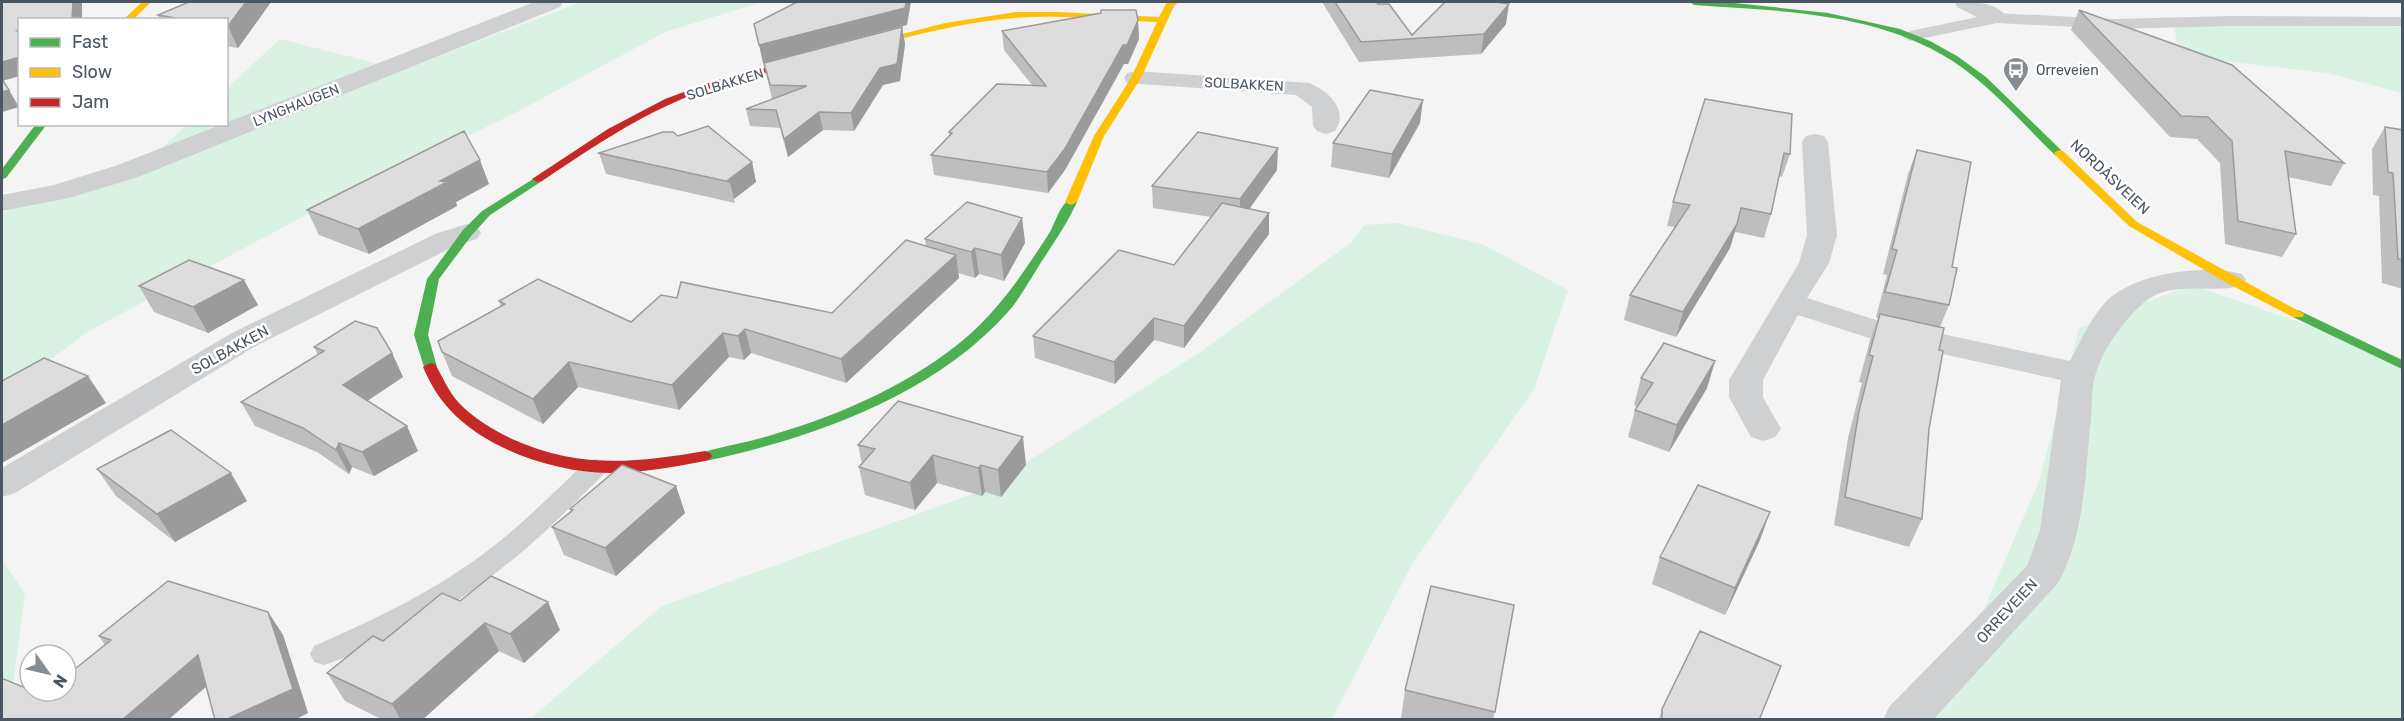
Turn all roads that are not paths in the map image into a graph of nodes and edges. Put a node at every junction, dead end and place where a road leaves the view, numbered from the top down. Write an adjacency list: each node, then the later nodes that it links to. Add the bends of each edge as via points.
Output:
1 (147, 2): 7 (street)
2 (552, 2): 19 (street, LYNGHAUGEN, via 128,171 58,192)
3 (1175, 2): 9 (street, SOLBAKKEN)
4 (1694, 2): 6 (street, NORDÅSVEIEN)
5 (1965, 2): 8 (street)
6 (1793, 5): 11 (street, NORDÅSVEIEN)
7 (129, 18)
8 (1997, 18): 10 (lane, via 2114,24 2254,20); 11 (lane)
9 (1162, 20): 12 (street, via 997,17 924,30); 14 (street, SOLBAKKEN)
10 (2403, 22)
11 (1910, 36): 21 (street, NORDÅSVEIEN, via 1953,57 1990,87 2133,224)
12 (844, 51)
13 (821, 57): 20 (street, SOLBAKKEN, via 706,87 631,120 486,213)
14 (1136, 78): 16 (street, SOLBAKKEN, via 1300,88 1322,100 1329,114); 26 (street, SOLBAKKEN, via 1099,136 1064,220 1000,313 952,354 890,394 830,420 735,451 663,464)
15 (40, 126): 18 (street)
16 (1326, 126)
17 (1815, 142): 22 (street, via 1822,235 1814,263)
18 (2, 176)
19 (2, 203)
20 (467, 233): 26 (street, SOLBAKKEN, via 432,279 421,334 435,382 466,417 504,441 551,459); 27 (street, SOLBAKKEN, via 445,240 243,340)
21 (2231, 280): 23 (street, NORDÅSVEIEN); 24 (street, ORREVEIEN, via 2181,281 2143,289 2115,310)
22 (1789, 302): 24 (street, via 1869,328); 25 (street, via 1746,380 1746,397)
23 (2403, 365)
24 (2079, 373): 29 (street, ORREVEIEN, via 2059,530 2044,573)
25 (1763, 429)
26 (596, 467): 28 (lane, via 503,554 456,587 397,622)
27 (2, 484)
28 (324, 654)
29 (1905, 720)

